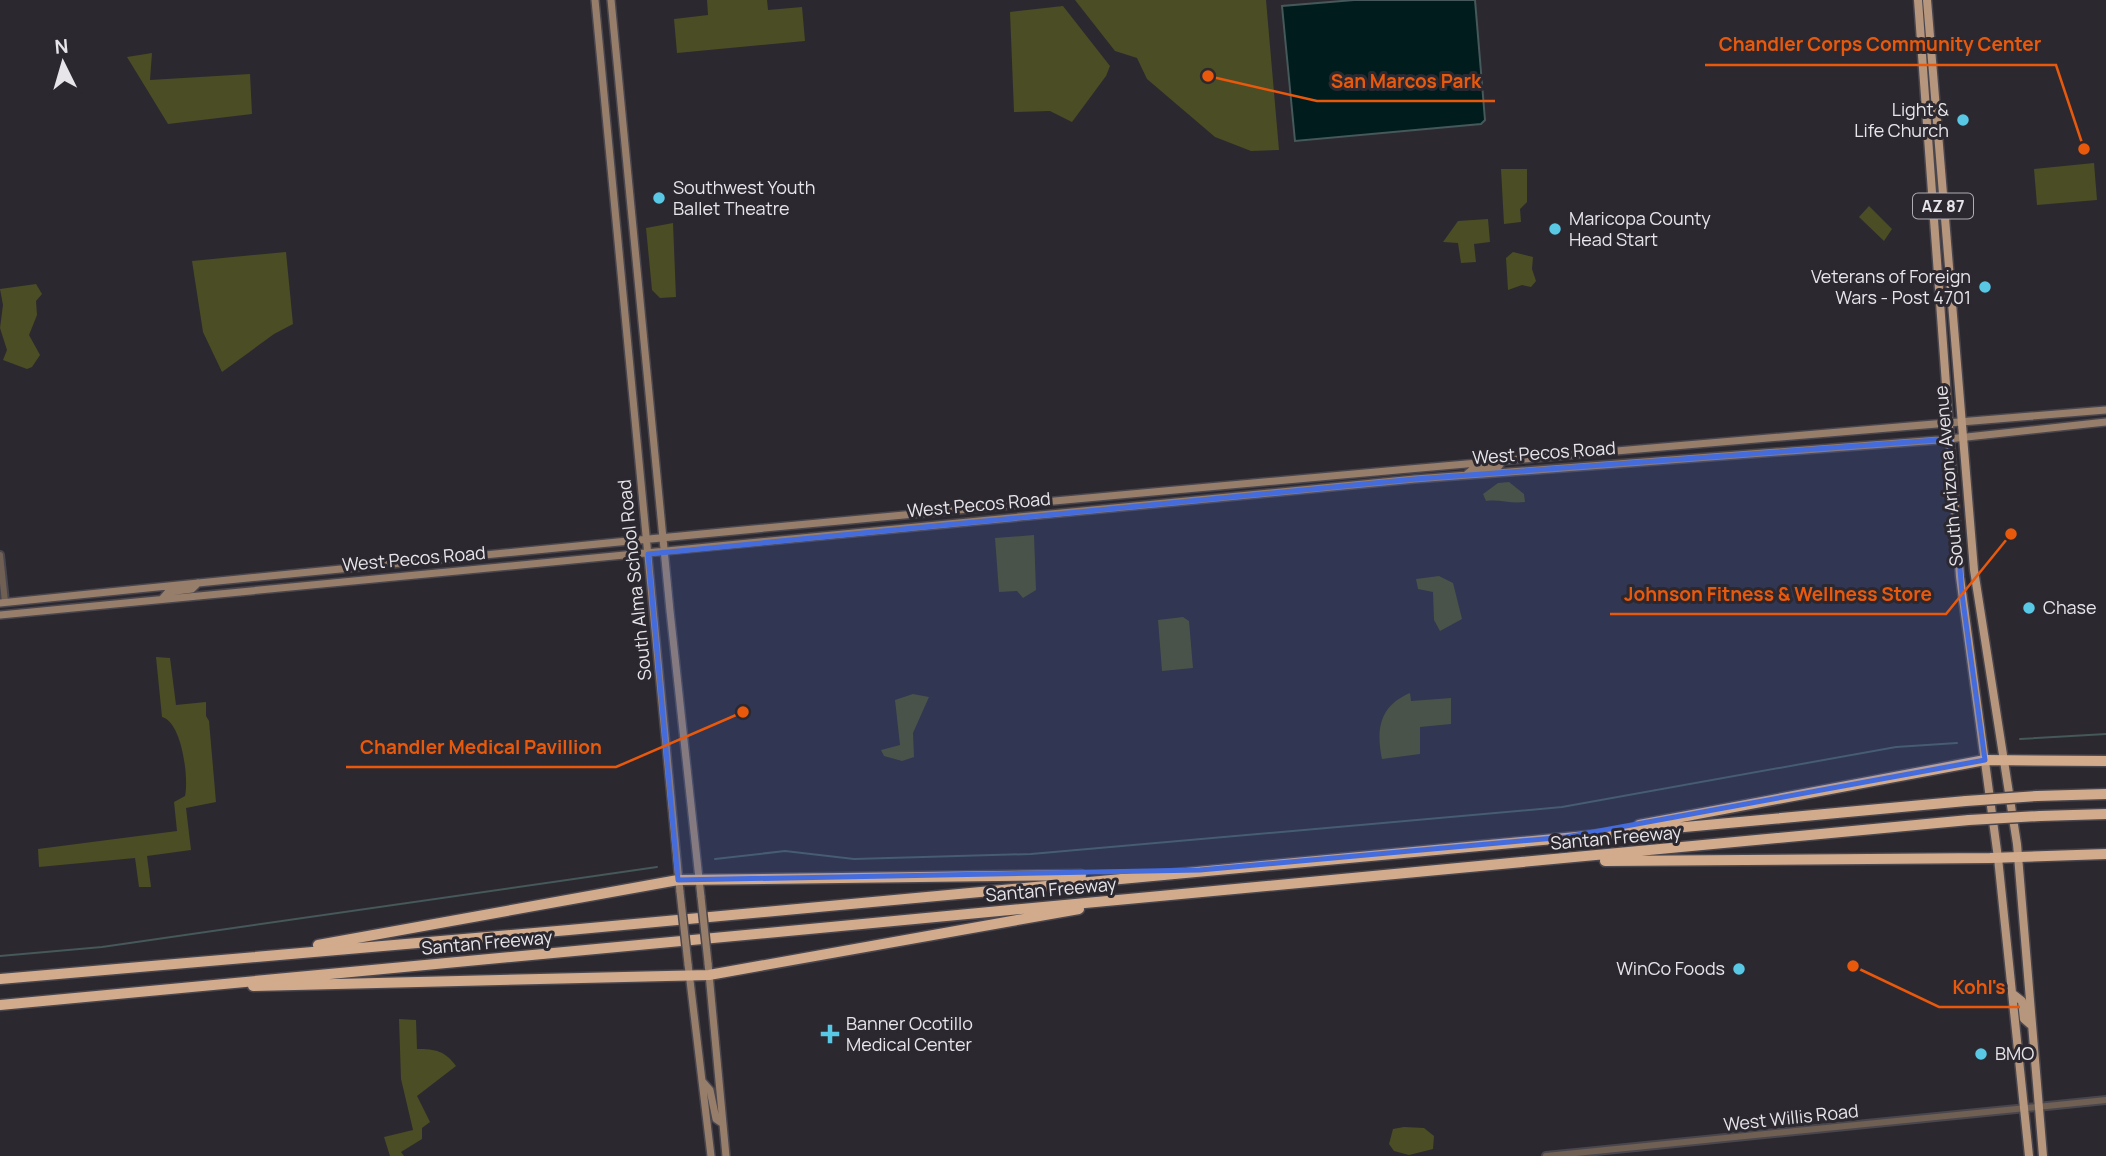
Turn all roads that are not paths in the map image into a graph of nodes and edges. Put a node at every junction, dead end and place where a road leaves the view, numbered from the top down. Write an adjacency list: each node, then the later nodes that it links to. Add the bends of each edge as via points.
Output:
1 (595, 0): 14 (main road, South Alma School Road)
2 (611, 0): 13 (main road, South Alma School Road)
3 (1918, 0): 8 (main road, South Arizona Avenue / AZ 87)
4 (1927, 0): 7 (main road, South Arizona Avenue / AZ 87)
5 (2106, 411): 7 (main road, West Pecos Road)
6 (2106, 422): 9 (main road, West Pecos Road)
7 (1960, 423): 8 (main road, West Pecos Road); 9 (main road, South Arizona Avenue / AZ 87)
8 (1949, 424): 10 (main road, South Arizona Avenue / AZ 87); 11 (main road, West Pecos Road)
9 (1961, 438): 10 (main road, West Pecos Road); 23 (main road, South Arizona Avenue / AZ 87, via 1979,621)
10 (1950, 439): 12 (main road, West Pecos Road); 22 (main road, South Arizona Avenue / AZ 87, via 1962,594)
11 (1503, 460): 12 (main road, via 1499,466 1473,469); 13 (main road, West Pecos Road)
12 (1466, 475): 15 (main road, West Pecos Road)
13 (662, 536): 14 (main road, West Pecos Road); 15 (main road, South Alma School Road)
14 (646, 538): 16 (main road, South Alma School Road); 18 (main road, West Pecos Road)
15 (664, 552): 16 (main road, West Pecos Road); 33 (main road, South Alma School Road)
16 (648, 554): 19 (main road, West Pecos Road); 34 (main road, South Alma School Road)
17 (0, 555): 20 (street)
18 (199, 583): 19 (main road, via 192,589 168,592); 20 (main road, West Pecos Road)
19 (162, 599): 21 (main road, West Pecos Road)
20 (2, 603)
21 (0, 615)
22 (1985, 760): 23 (highway); 27 (highway); 30 (main road, South Arizona Avenue / AZ 87)
23 (2005, 760): 24 (highway); 29 (main road, South Arizona Avenue / AZ 87)
24 (2106, 761)
25 (2106, 794): 27 (highway, Santan Freeway, bridge, via 1966,801)
26 (2106, 814): 31 (highway, Santan Freeway, bridge, via 1969,820)
27 (1566, 837): 32 (highway, Santan Freeway)
28 (2106, 853): 29 (highway)
29 (2018, 857): 30 (highway); 45 (main road, South Arizona Avenue / AZ 87)
30 (1998, 858): 31 (highway); 42 (main road, South Arizona Avenue / AZ 87)
31 (1545, 860): 35 (highway, Santan Freeway)
32 (1200, 870): 33 (highway, via 1070,876); 36 (highway, Santan Freeway)
33 (699, 879): 34 (highway); 38 (main road, South Alma School Road, bridge)
34 (678, 880): 36 (highway); 37 (main road, South Alma School Road, bridge)
35 (1162, 895): 38 (highway); 41 (highway, Santan Freeway)
36 (233, 958): 40 (highway, Santan Freeway)
37 (688, 970): 38 (highway); 39 (highway); 44 (main road, South Alma School Road)
38 (709, 975): 50 (main road, South Alma School Road)
39 (578, 978): 41 (highway); 44 (main road, via 677,979 685,984)
40 (0, 979)
41 (157, 989): 43 (highway, Santan Freeway)
42 (2013, 994): 45 (main road, via 2022,1001 2024,1019); 49 (main road, South Arizona Avenue / AZ 87)
43 (0, 1005)
44 (693, 1005): 46 (main road, South Alma School Road)
45 (2032, 1026): 48 (main road, South Arizona Avenue / AZ 87)
46 (703, 1082): 50 (main road, via 710,1090 716,1119); 51 (main road, South Alma School Road)
47 (2106, 1100): 48 (street, West Willis Road)
48 (2038, 1108): 49 (street, West Willis Road); 55 (main road, South Arizona Avenue / AZ 87)
49 (2025, 1109): 53 (street, West Willis Road); 54 (main road, South Arizona Avenue / AZ 87)
50 (722, 1123): 52 (main road, South Alma School Road)
51 (710, 1156)
52 (726, 1156)
53 (1546, 1156)
54 (2029, 1156)
55 (2043, 1156)

